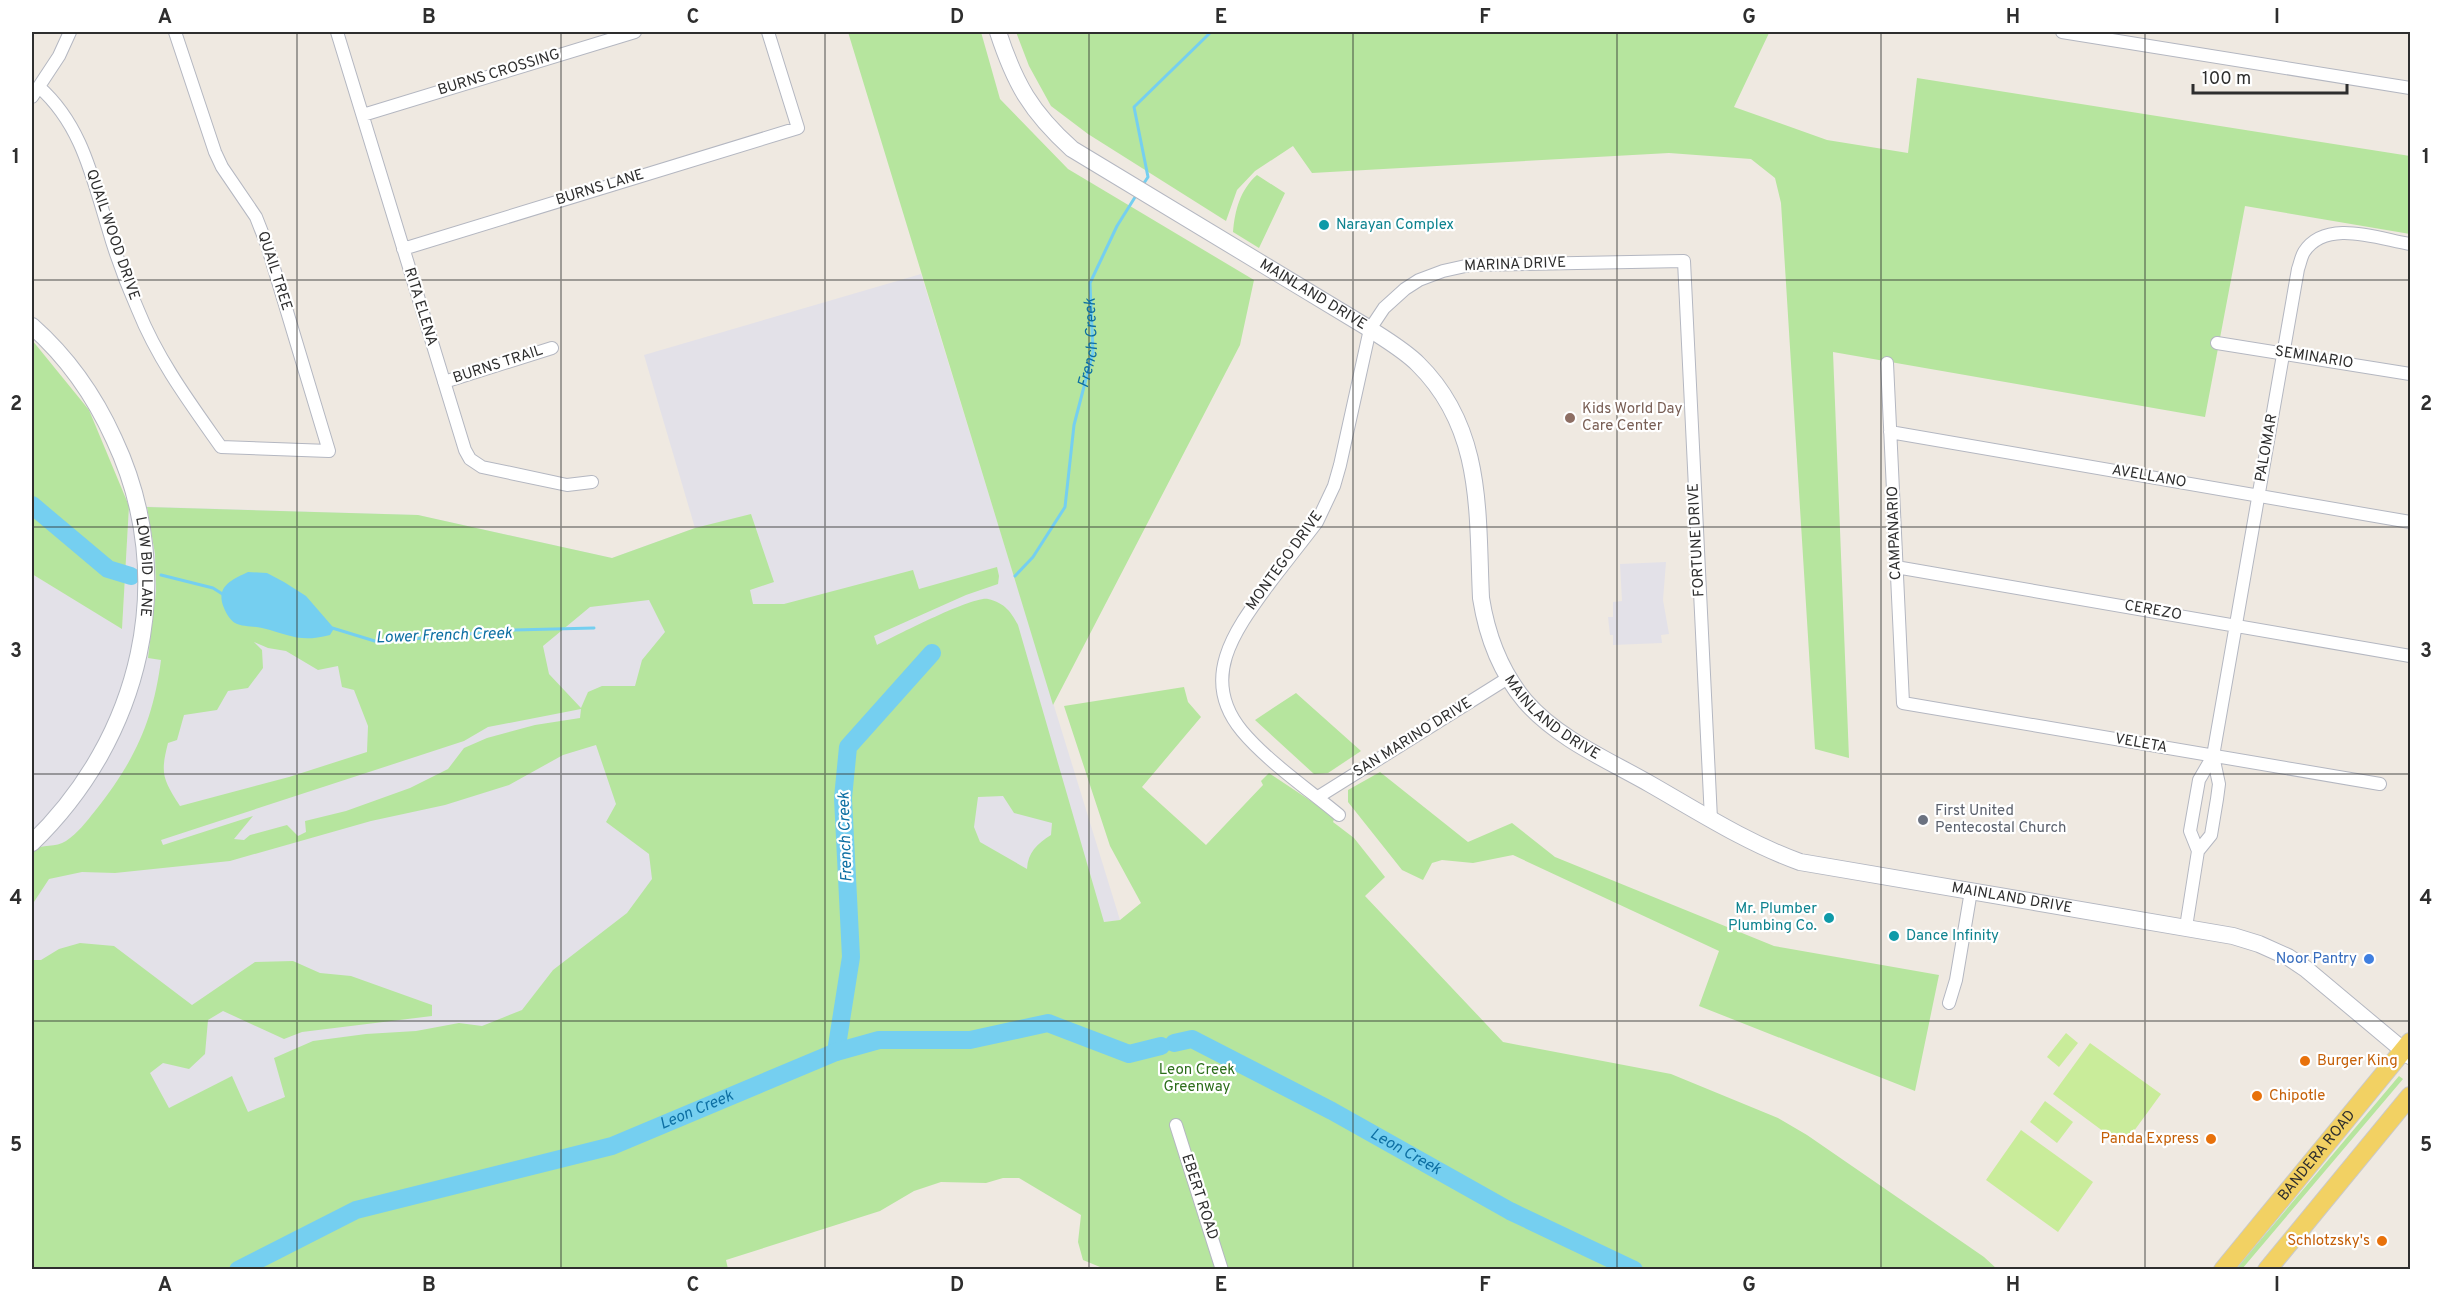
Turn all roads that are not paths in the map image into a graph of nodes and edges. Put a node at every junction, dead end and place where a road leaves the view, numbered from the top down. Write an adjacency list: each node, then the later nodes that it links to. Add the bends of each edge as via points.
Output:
1 (70, 32): 9 (street)
2 (176, 32): 23 (street, QUAIL TREE, via 215,152 255,217 267,245 329,451)
3 (337, 32): 10 (street, RITA ELENA)
4 (635, 32): 10 (street, BURNS CROSSING)
5 (768, 32): 12 (street, BURNS LANE, via 798,128)
6 (998, 32): 15 (main road, MAINLAND DRIVE, via 1014,76 1037,114 1072,149)
7 (2062, 32): 8 (street)
8 (2410, 88)
9 (35, 92): 23 (street, QUAIL WOOD DRIVE, via 66,116 80,142 139,313 174,381)
10 (363, 115): 12 (street, RITA ELENA)
11 (2410, 244): 18 (street, PALOMAR, via 2343,233 2316,240 2304,252 2298,269)
12 (402, 249): 21 (street, RITA ELENA)
13 (1684, 261): 15 (street, MARINA DRIVE, via 1456,267 1405,289 1384,308); 38 (street, FORTUNE DRIVE)
14 (32, 326): 39 (main road, LOW BID LANE, via 88,391 122,455 142,525 147,598 136,668 111,737 75,796)
15 (1370, 329): 30 (main road, MAINLAND DRIVE, via 1403,351 1430,376 1461,426 1475,482 1484,615); 35 (street, MONTEGO DRIVE, via 1330,495 1317,522 1237,629 1222,666 1229,709 1242,732)
16 (2217, 343): 18 (street, SEMINARIO)
17 (552, 348): 21 (street, BURNS TRAIL)
18 (2284, 353): 20 (street, SEMINARIO); 25 (street, PALOMAR)
19 (1887, 363): 22 (street, CAMPANARIO)
20 (2410, 374)
21 (444, 382): 24 (street, RITA ELENA, via 465,450 474,463 567,486)
22 (1890, 432): 25 (street, AVELLANO); 27 (street, CAMPANARIO)
23 (221, 447)
24 (592, 482)
25 (2258, 496): 26 (street, AVELLANO); 28 (street, PALOMAR)
26 (2409, 522)
27 (1896, 567): 28 (street, CEREZO); 31 (street, CAMPANARIO)
28 (2236, 626): 29 (street, CEREZO); 32 (street, PALOMAR)
29 (2410, 656)
30 (1508, 678): 35 (street, SAN MARINO DRIVE); 38 (main road, MAINLAND DRIVE, via 1526,702 1555,729)
31 (1903, 703): 32 (street, VELETA)
32 (2213, 756): 33 (street, VELETA); 34 (street, PALOMAR, via 2199,780); 36 (street, PALOMAR, via 2219,784)
33 (2380, 784)
34 (2196, 796): 36 (street); 40 (street, PALOMAR, via 2190,831)
35 (1318, 797): 37 (street)
36 (2217, 799): 40 (street, PALOMAR, via 2211,835)
37 (1340, 815)
38 (1711, 819): 41 (main road, MAINLAND DRIVE, via 1800,862)
39 (32, 843)
40 (2198, 851): 42 (street, PALOMAR)
41 (1971, 891): 42 (main road, MAINLAND DRIVE); 43 (street)
42 (2186, 927): 44 (main road, MAINLAND DRIVE, via 2251,941 2288,957)
43 (1949, 1003)
44 (2408, 1050): 48 (main road, BANDERA ROAD)
45 (2410, 1096): 49 (main road)
46 (1176, 1125): 47 (street, EBERT ROAD)
47 (1222, 1269)
48 (2223, 1269)
49 (2267, 1269)

